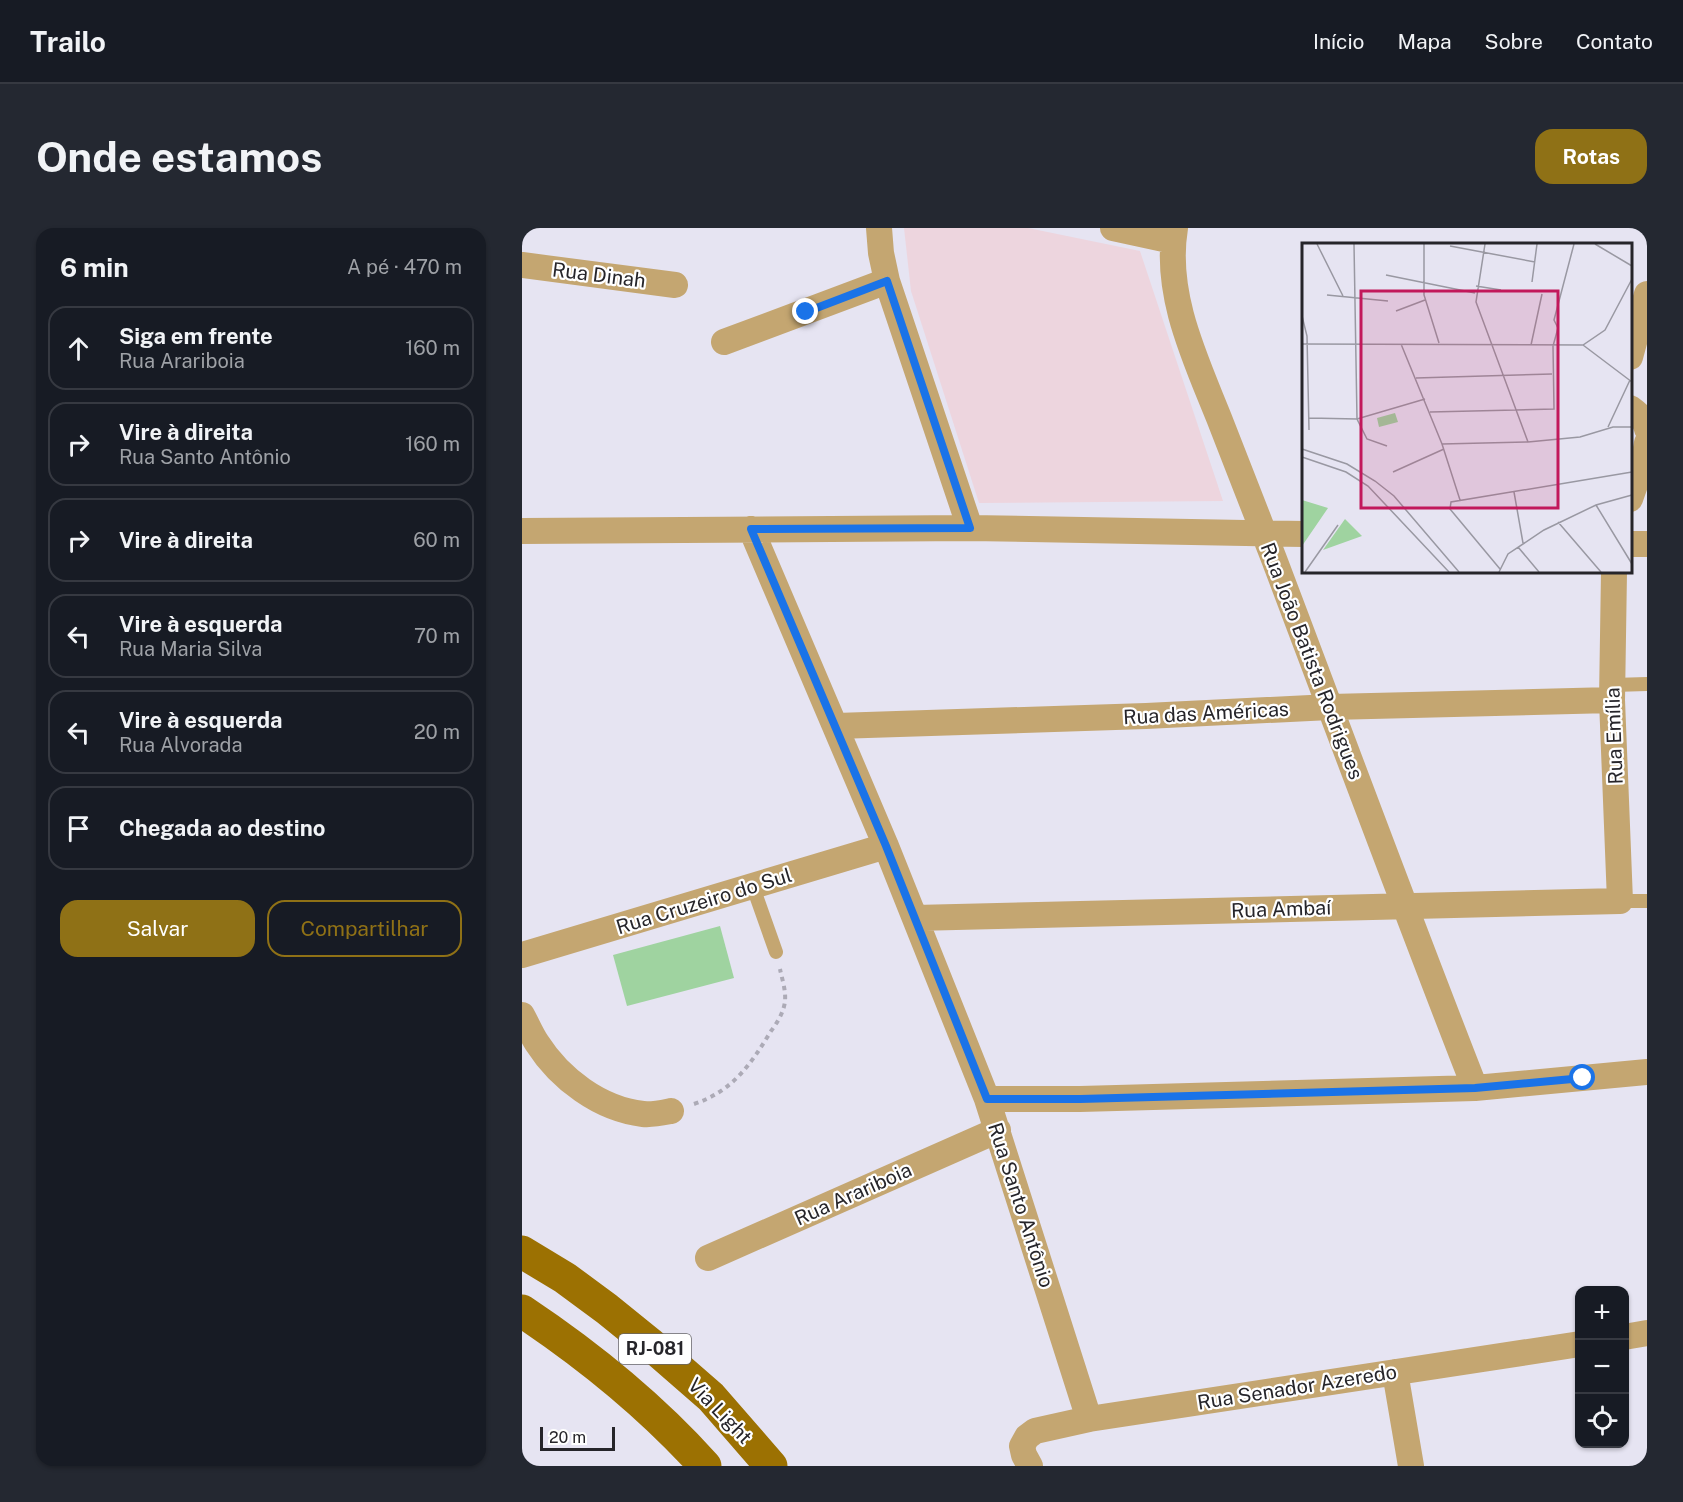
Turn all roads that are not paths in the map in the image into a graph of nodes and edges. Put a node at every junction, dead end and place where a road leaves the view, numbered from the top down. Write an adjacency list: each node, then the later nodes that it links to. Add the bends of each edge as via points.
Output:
1 (879, 228): 5 (street)
2 (1113, 228): 3 (street)
3 (1174, 234): 17 (street, Rua João Batista Rodrigues, via 1172,269 1188,339)
4 (522, 266): 6 (street, Rua Dinah)
5 (887, 281): 8 (street); 14 (street)
6 (675, 285)
7 (1647, 294): 9 (street)
8 (724, 342)
9 (1632, 350)
10 (1632, 409): 11 (street)
11 (1647, 429)
12 (1647, 443): 13 (street)
13 (1632, 493)
14 (970, 528): 15 (street); 17 (street)
15 (751, 529): 16 (street); 23 (street, Rua Santo Antônio)
16 (522, 531)
17 (1264, 533): 18 (street); 22 (street, Rua João Batista Rodrigues)
18 (1302, 534)
19 (1614, 573): 21 (street, Rua Emília)
20 (1647, 684): 21 (lane)
21 (1612, 692): 22 (street, Rua das Américas); 27 (street, Rua Emília)
22 (1330, 707): 23 (street, Rua das Américas); 28 (street, Rua João Batista Rodrigues)
23 (836, 726): 24 (street, Rua Santo Antônio)
24 (886, 846): 25 (street, Rua Cruzeiro do Sul); 29 (street, Rua Santo Antônio)
25 (753, 887): 30 (lane); 31 (street, Rua Cruzeiro do Sul)
26 (1647, 900): 27 (lane, Rua Ambaí)
27 (1620, 901): 28 (street, Rua Ambaí)
28 (1404, 905): 29 (street, Rua Ambaí); 34 (street, Rua João Batista Rodrigues)
29 (915, 918): 35 (street, Rua Santo Antônio)
30 (776, 952)
31 (522, 955)
32 (522, 1014): 36 (street, via 537,1044 577,1086 622,1109 643,1114)
33 (1647, 1072): 34 (street)
34 (1475, 1088): 35 (street)
35 (987, 1099): 37 (street, Rua Santo Antônio)
36 (671, 1111)
37 (998, 1130): 39 (street, Rua Arariboia); 45 (street, Rua Santo Antônio)
38 (522, 1252): 48 (main road, Via Light / RJ-081, via 564,1278 649,1343 711,1397)
39 (708, 1258)
40 (522, 1311): 47 (main road, RJ-081, via 634,1395)
41 (1647, 1333): 42 (street)
42 (1629, 1336)
43 (1575, 1345): 44 (street, Rua Senador Azeredo)
44 (1395, 1372): 45 (street, Rua Senador Azeredo); 49 (street)
45 (1089, 1419): 46 (street, Rua Senador Azeredo, via 1035,1431 1027,1437)
46 (1026, 1456)
47 (705, 1466)
48 (771, 1466)
49 (1411, 1466)

